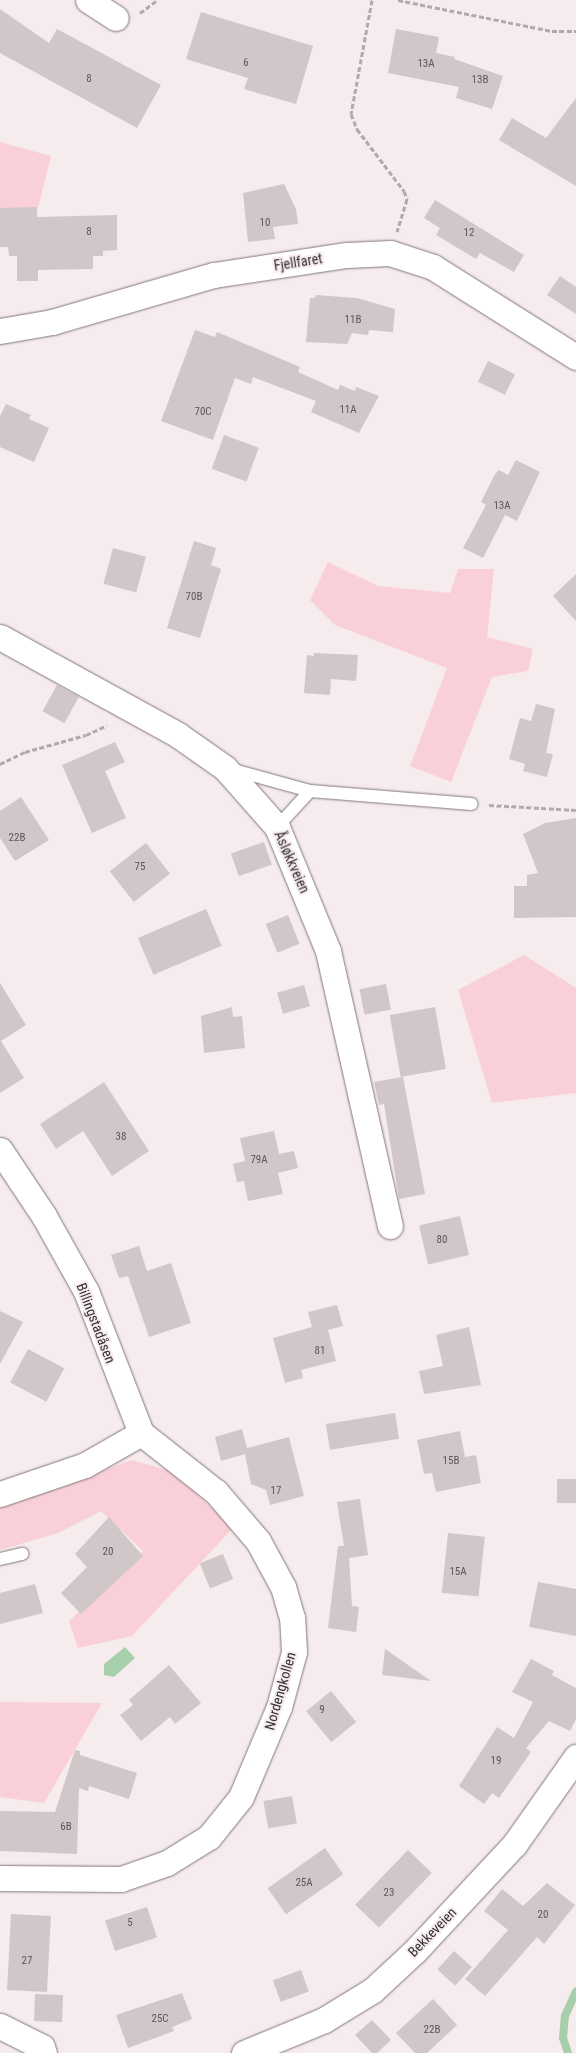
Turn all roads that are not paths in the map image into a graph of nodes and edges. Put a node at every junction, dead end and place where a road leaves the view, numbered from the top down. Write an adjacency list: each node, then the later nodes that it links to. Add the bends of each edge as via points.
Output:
1 (88, 0): 2 (street)
2 (116, 18)
3 (0, 331): 4 (street, Fjellfaret, via 52,322 214,275 346,255 390,253 432,267)
4 (576, 357)
5 (0, 636): 6 (street, Åsløkkveien, via 178,735)
6 (225, 768): 7 (lane); 9 (street, Åsløkkveien)
7 (310, 791): 8 (lane); 9 (lane)
8 (470, 804)
9 (277, 827): 11 (street, Åsløkkveien, via 328,952)
10 (4, 1161): 12 (street, Billingstadåsen, via 44,1216 86,1291)
11 (390, 1226)
12 (141, 1433): 13 (street, via 85,1466); 17 (street, Nordengkollen, via 216,1492 258,1541 283,1587 292,1618 294,1652 279,1707 241,1797 209,1837 167,1863 121,1879)
13 (0, 1494)
14 (22, 1554): 15 (lane)
15 (0, 1559)
16 (576, 1757): 20 (street, Bekkeveien, via 514,1845 416,1951 373,1990 324,2020)
17 (0, 1878)
18 (0, 2026): 19 (street, via 27,2038)
19 (44, 2053)
20 (244, 2053)

